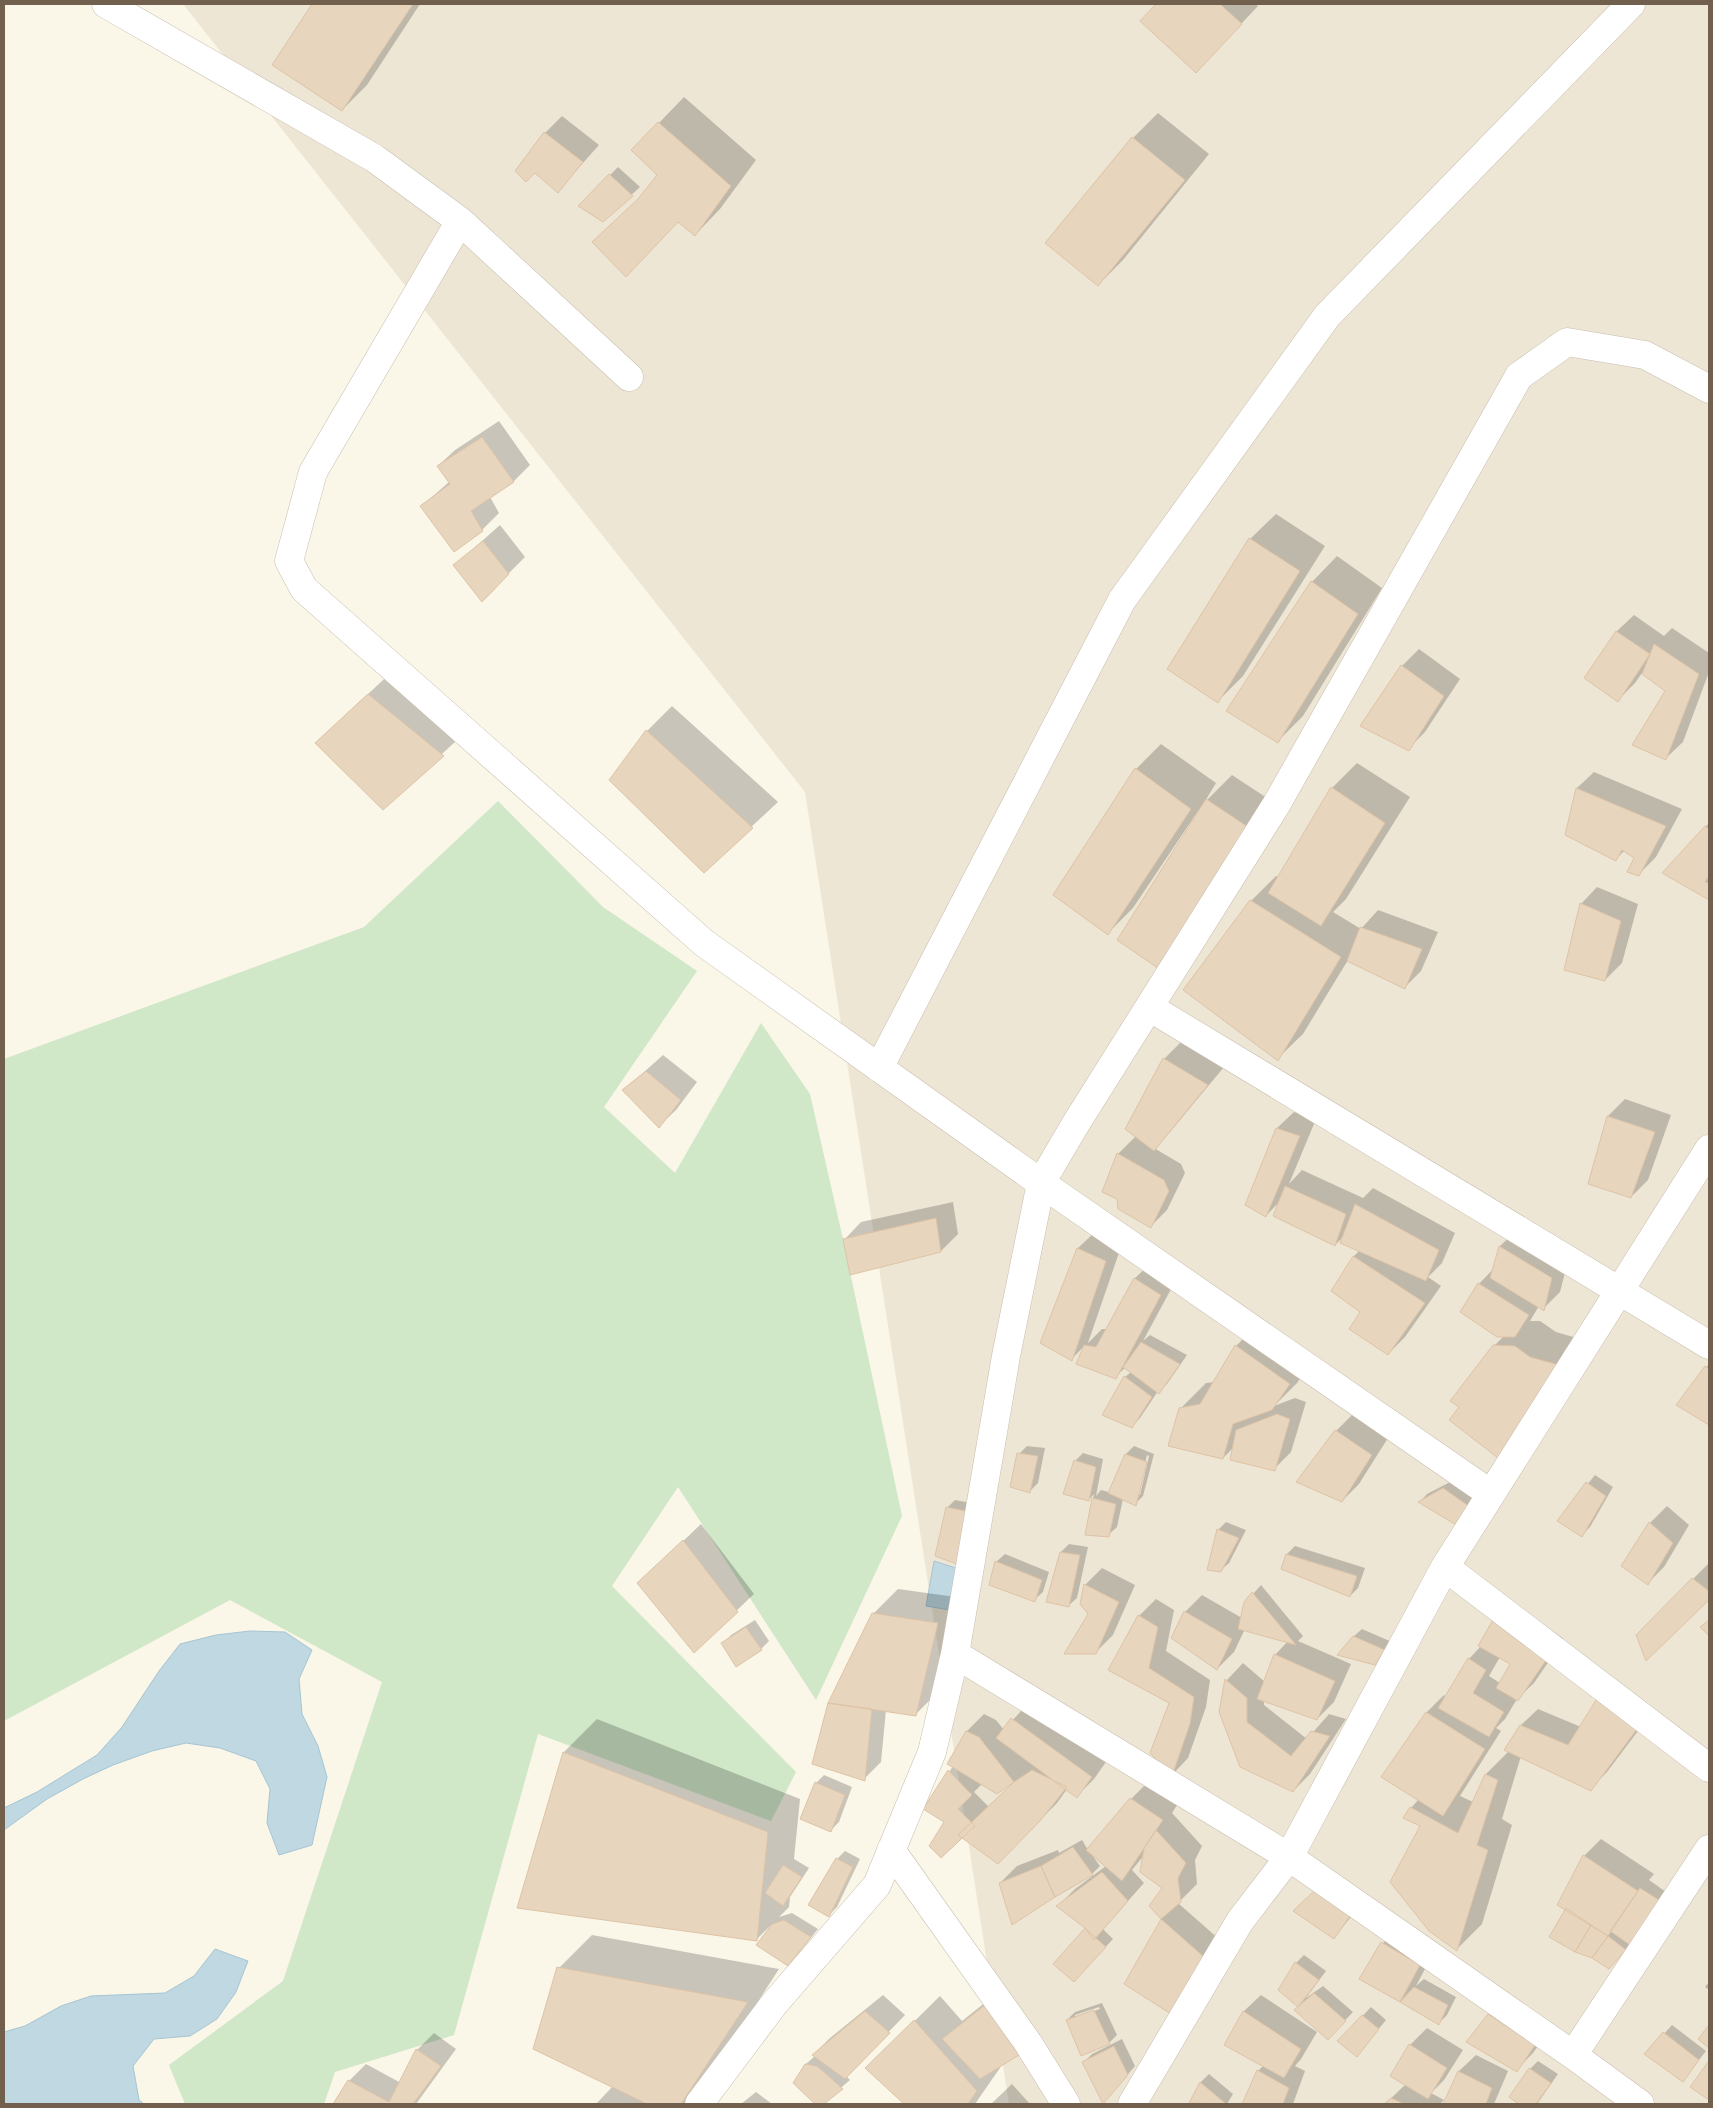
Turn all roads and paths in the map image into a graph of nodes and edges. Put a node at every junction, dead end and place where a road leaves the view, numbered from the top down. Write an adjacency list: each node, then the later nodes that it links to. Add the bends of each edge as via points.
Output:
1 (106, 4): 3 (street, via 374,158)
2 (1632, 4): 7 (street, via 1327,316 1122,600)
3 (460, 221): 4 (street); 7 (street, via 313,472 289,561 304,589 704,944)
4 (629, 377)
5 (1709, 388): 6 (street, via 1645,355 1567,342 1519,376 1276,805)
6 (1149, 1007): 9 (street); 10 (street)
7 (879, 1068): 9 (street)
8 (1709, 1149): 10 (street)
9 (1041, 1183): 12 (street); 14 (street, via 1006,1356)
10 (1620, 1291): 11 (street); 12 (street)
11 (1709, 1345)
12 (1491, 1494): 13 (street)
13 (1445, 1567): 15 (street); 18 (street)
14 (956, 1654): 17 (street, via 932,1752); 18 (street)
15 (1709, 1768)
16 (1709, 1849): 19 (street)
17 (891, 1850): 20 (street, via 877,1885 774,2004); 21 (street, via 1028,2043)
18 (1289, 1857): 19 (street); 22 (street, via 1240,1921)
19 (1573, 2055): 23 (street)
20 (699, 2104)
21 (1066, 2104)
22 (1132, 2104)
23 (1640, 2104)

